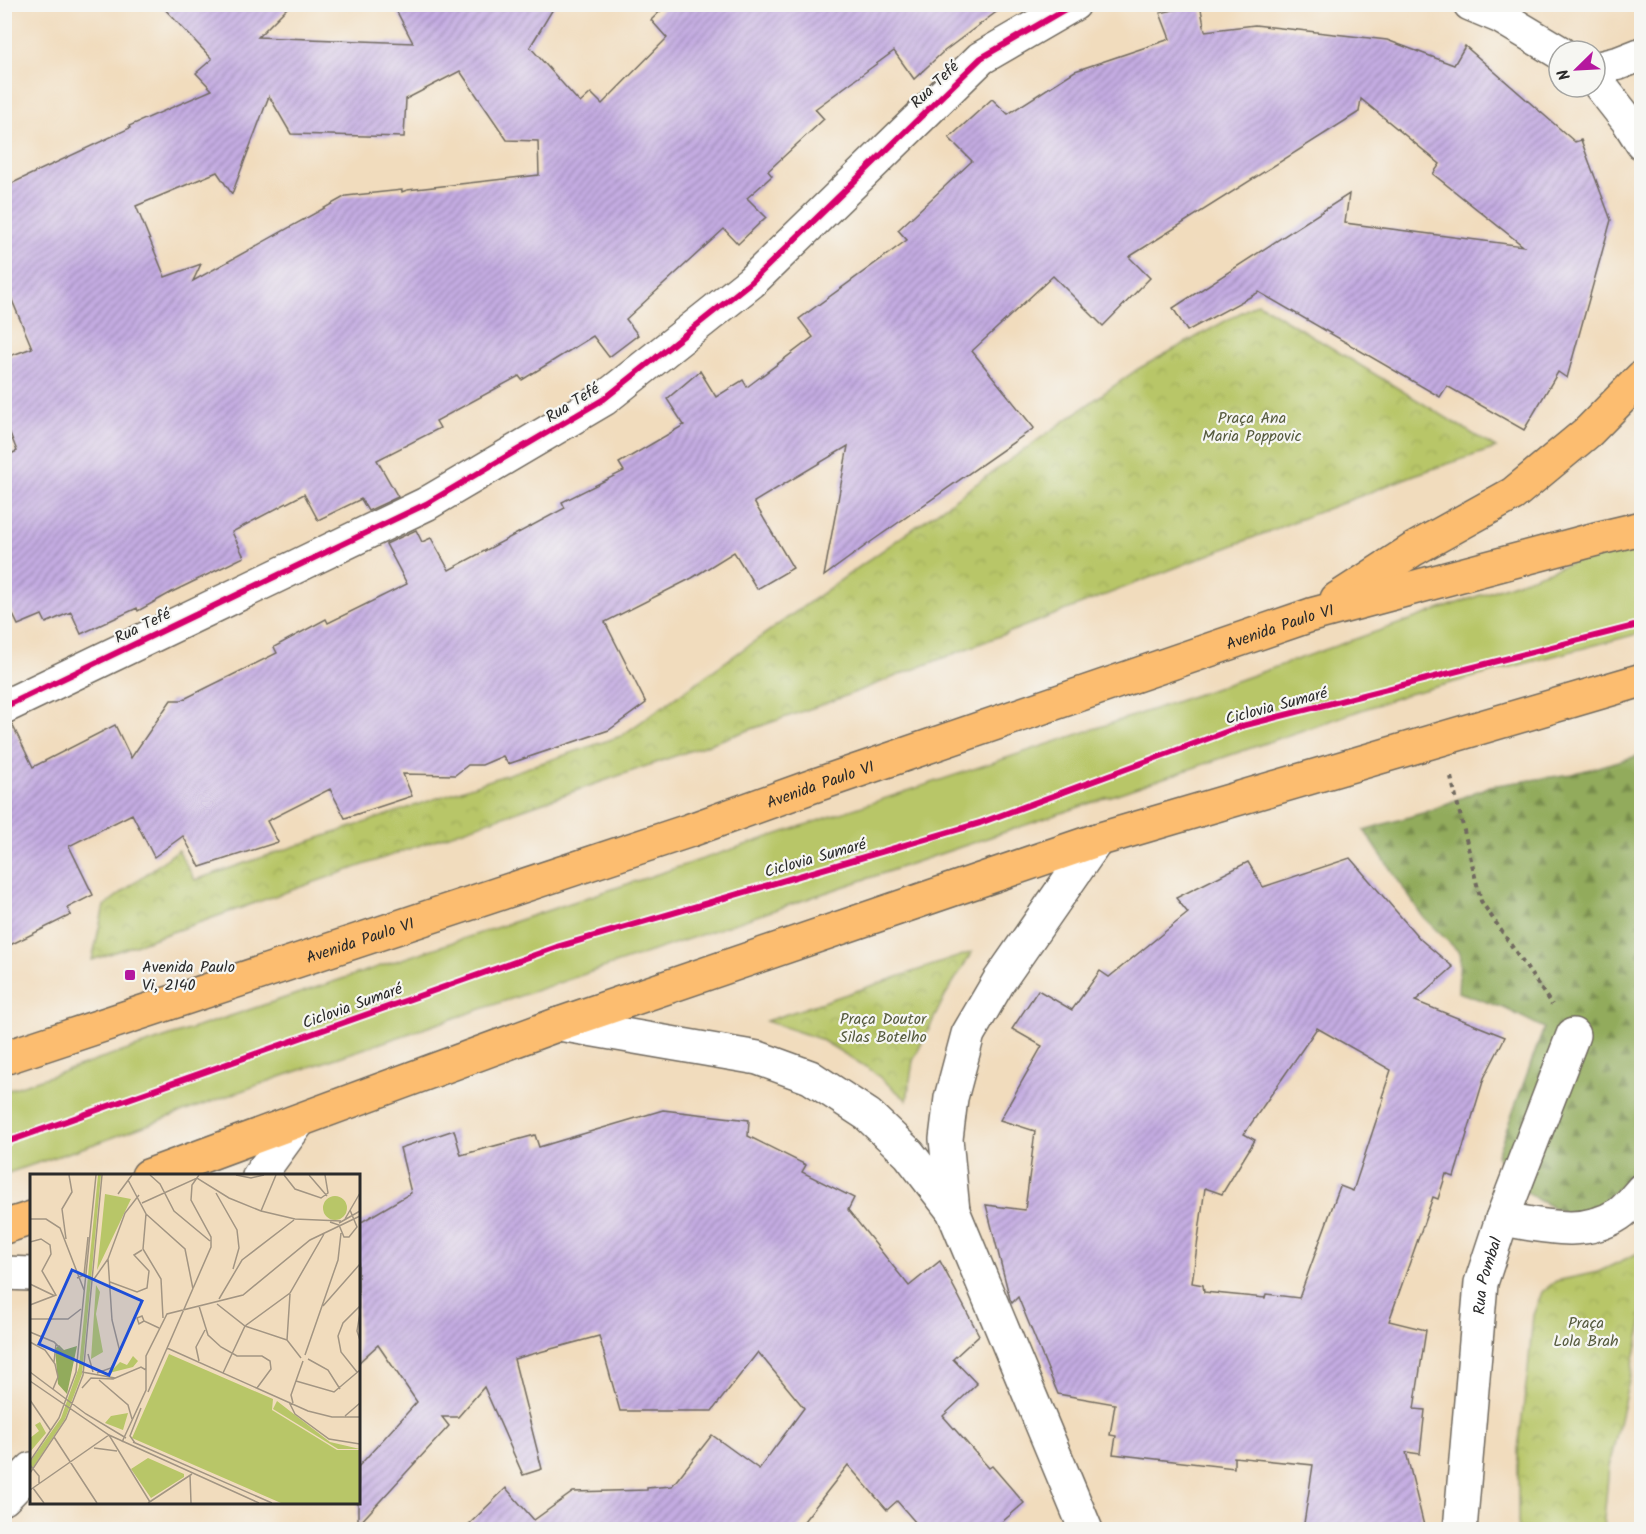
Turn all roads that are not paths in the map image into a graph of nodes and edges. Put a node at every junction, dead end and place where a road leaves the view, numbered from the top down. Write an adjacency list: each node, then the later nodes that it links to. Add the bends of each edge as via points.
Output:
1 (1074, 4): 12 (street, Rua Tefé, via 981,57 751,282 604,399 426,504)
2 (1470, 4): 3 (street)
3 (1547, 45)
4 (1641, 54): 5 (street)
5 (1607, 66)
6 (1607, 94): 7 (street)
7 (1641, 143)
8 (1641, 377): 10 (main road, via 1589,431 1513,494 1414,549)
9 (1641, 528): 10 (main road, Avenida Paulo VI)
10 (1311, 615): 16 (main road, Avenida Paulo VI, via 688,831)
11 (1641, 680): 13 (main road)
12 (4, 706)
13 (1097, 840): 14 (main road); 21 (street, via 999,981 968,1034 951,1098 946,1139)
14 (559, 1024): 17 (main road); 21 (street, via 758,1058 810,1077 868,1115 909,1154)
15 (1573, 1035): 23 (street, Rua Pombal)
16 (4, 1058)
17 (299, 1121): 18 (main road); 19 (street)
18 (153, 1174)
19 (260, 1174)
20 (1641, 1190): 23 (street, via 1621,1213 1596,1226 1569,1229)
21 (952, 1211): 29 (street)
22 (30, 1219): 24 (main road)
23 (1502, 1220): 30 (street, Rua Pombal, via 1481,1283)
24 (4, 1227)
25 (4, 1273): 26 (street)
26 (30, 1274)
27 (30, 1471): 28 (street)
28 (4, 1498)
29 (1086, 1530)
30 (1460, 1530)

